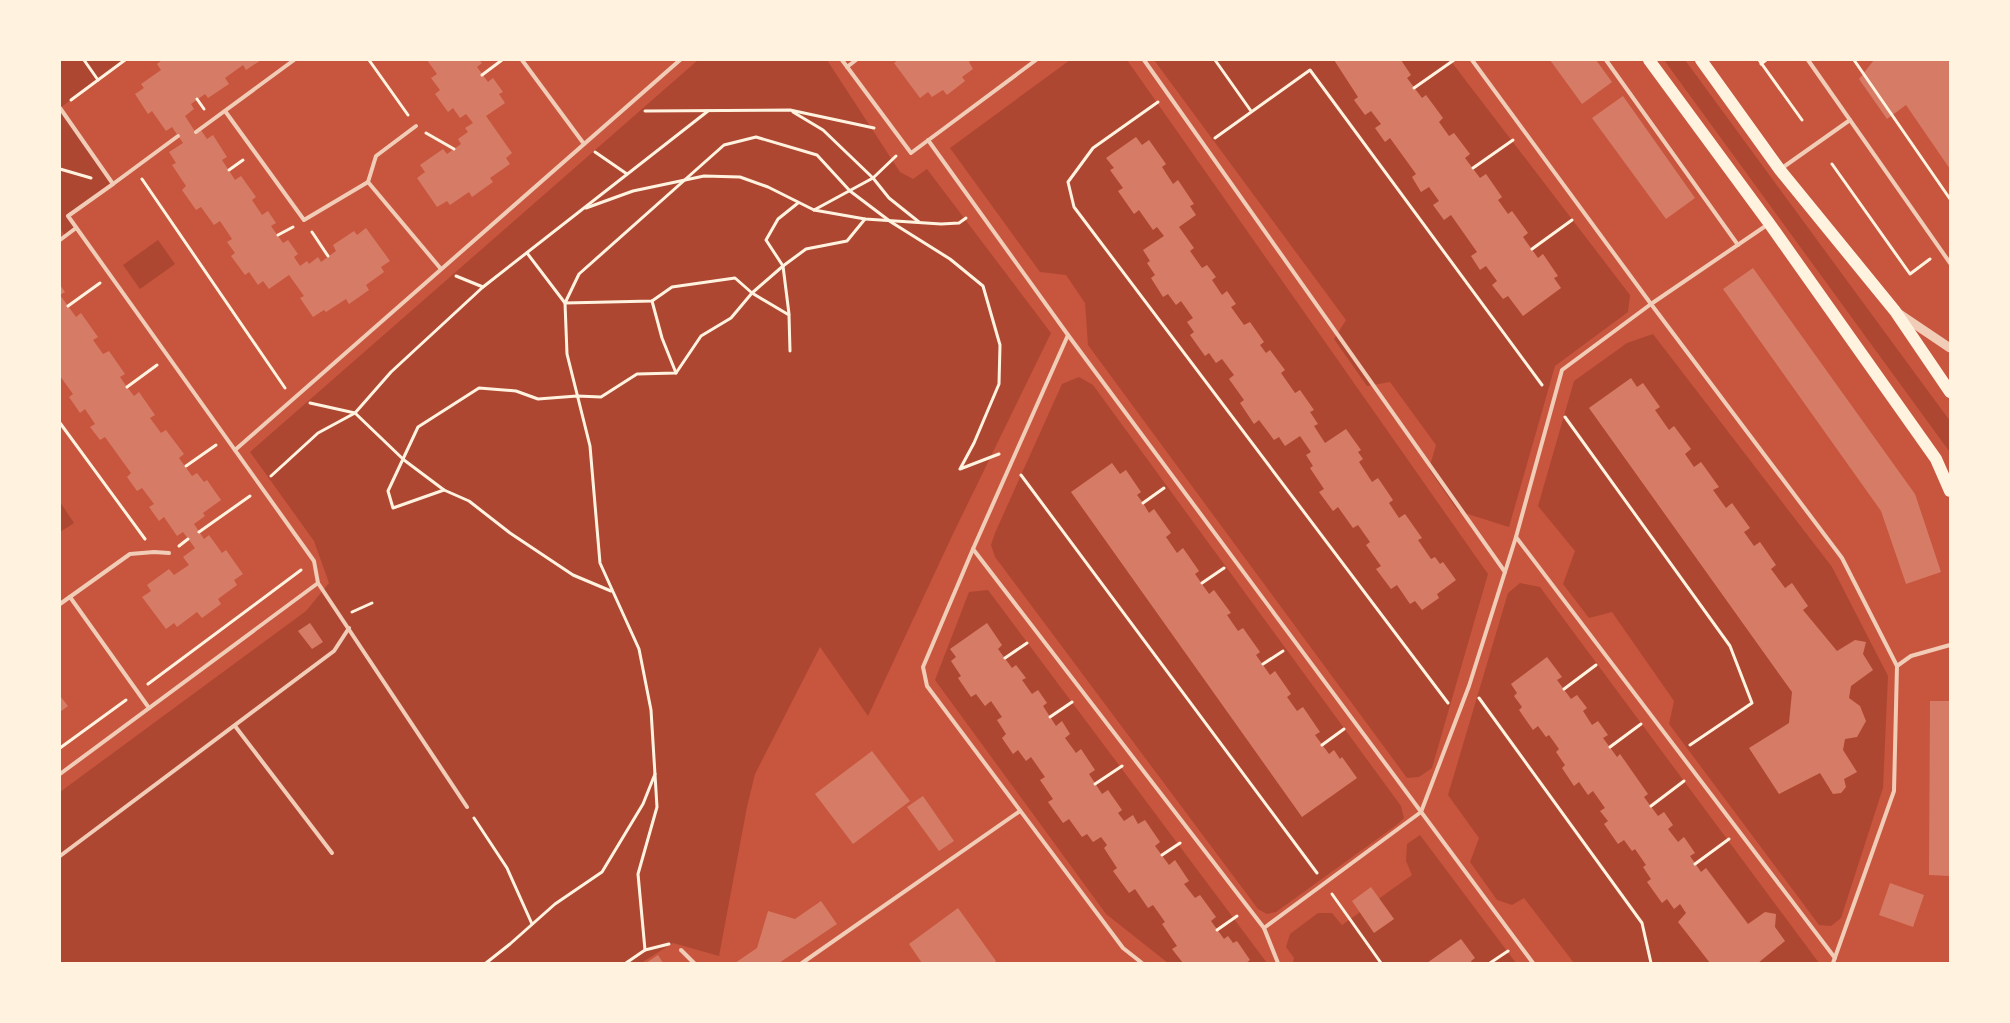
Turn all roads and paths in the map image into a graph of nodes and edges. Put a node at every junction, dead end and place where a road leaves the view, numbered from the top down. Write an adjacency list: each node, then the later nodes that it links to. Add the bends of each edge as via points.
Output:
1 (84, 60): 24 (path)
2 (125, 60): 24 (path)
3 (294, 60): 29 (lane)
4 (369, 60): 35 (path)
5 (502, 60): 23 (path)
6 (522, 60): 42 (lane)
7 (680, 60): 30 (lane)
8 (842, 60): 22 (lane)
9 (856, 60): 22 (lane)
10 (1036, 60): 40 (lane)
11 (1144, 60): 26 (lane)
12 (1215, 60): 32 (path)
13 (1454, 60): 25 (path)
14 (1472, 60): 38 (lane)
15 (1606, 60): 69 (lane)
16 (1649, 60): 66 (main road)
17 (1701, 60): 49 (main road)
18 (1766, 60): 21 (path)
19 (1808, 60): 34 (lane)
20 (1854, 60): 56 (path)
21 (1760, 62): 33 (path)
22 (847, 67): 37 (lane)
23 (482, 74)
24 (98, 80): 27 (path)
25 (1414, 88)
26 (1168, 94): 43 (lane); 139 (path, via 1093,148 1068,182 1074,207)
27 (60, 108): 54 (lane)
28 (790, 110): 31 (path); 37 (path); 51 (path, via 823,130)
29 (224, 111): 36 (lane); 63 (lane)
30 (622, 111): 31 (path); 42 (lane)
31 (708, 111): 50 (path)
32 (1251, 111): 43 (path); 95 (path, via 1310,70)
33 (1802, 120)
34 (1850, 120): 49 (lane); 74 (lane)
35 (416, 126): 44 (path); 52 (lane, via 376,156)
36 (196, 132)
37 (896, 132): 41 (lane)
38 (1524, 132): 47 (path); 61 (lane)
39 (178, 136): 46 (lane)
40 (928, 140): 41 (lane, via 911,153); 59 (lane)
41 (904, 143): 51 (path, via 897,156)
42 (584, 144): 50 (path); 76 (lane)
43 (1204, 145): 118 (lane)
44 (454, 149)
45 (1832, 164): 73 (path, via 1910,274)
46 (134, 168): 54 (lane); 94 (path)
47 (1473, 168)
48 (60, 169): 54 (path)
49 (1780, 170): 84 (main road)
50 (627, 174): 58 (path)
51 (873, 178): 55 (path); 65 (path, via 889,198)
52 (368, 182): 63 (lane); 76 (lane)
53 (683, 182): 55 (path, via 724,145 756,137 817,155); 57 (path, via 704,176 740,177); 58 (path, via 633,191); 81 (path, via 579,274)
54 (113, 184): 67 (lane, via 68,216)
55 (850, 191): 60 (path); 64 (path)
56 (1950, 199)
57 (798, 203): 60 (path); 75 (path, via 778,219 766,240)
58 (583, 209): 71 (path)
59 (978, 209): 65 (path, via 959,223); 86 (lane)
60 (814, 210): 62 (path)
61 (1583, 212): 70 (path); 82 (lane)
62 (865, 219): 64 (path); 75 (path, via 847,241 806,249)
63 (304, 220): 72 (path)
64 (891, 222): 65 (path); 99 (path, via 950,259 983,286 1000,345 999,384 960,469)
65 (920, 223)
66 (1769, 223): 69 (lane); 101 (main road)
67 (76, 228): 68 (lane); 77 (lane)
68 (60, 240)
69 (1738, 245): 82 (lane)
70 (1532, 249)
71 (528, 252): 78 (path); 81 (path)
72 (328, 256)
73 (1935, 256)
74 (1950, 263)
75 (783, 266): 79 (path); 85 (path)
76 (441, 269): 78 (path); 94 (lane)
77 (110, 276): 83 (path); 89 (lane)
78 (483, 287): 96 (path, via 391,372)
79 (752, 293): 80 (path, via 735,278 672,287); 85 (path); 90 (path, via 731,318 701,336)
80 (652, 301): 81 (path); 90 (path)
81 (564, 303): 93 (path, via 567,354)
82 (1651, 304): 95 (lane, via 1562,370); 133 (lane, via 1842,558)
83 (68, 306)
84 (1895, 311): 87 (street); 92 (main road)
85 (789, 315): 88 (path)
86 (1068, 335): 99 (lane); 106 (lane)
87 (1950, 348)
88 (790, 351)
89 (168, 357): 91 (path); 98 (lane)
90 (676, 373): 93 (path, via 637,374 601,397)
91 (127, 387)
92 (1950, 392)
93 (577, 396): 102 (path, via 538,400 516,391 479,388 418,427); 121 (path, via 590,446 600,563)
94 (293, 400): 96 (path); 100 (lane)
95 (1554, 401): 112 (lane); 147 (path, via 1730,646 1752,703)
96 (355, 414): 102 (path); 107 (path, via 318,433)
97 (60, 424): 114 (path)
98 (226, 437): 100 (lane); 104 (path)
99 (1018, 448): 103 (lane)
100 (235, 450): 107 (lane)
101 (1936, 459): 105 (main road); 109 (main road)
102 (404, 460): 108 (path); 108 (path, via 388,491 393,508)
103 (1011, 462): 113 (lane); 163 (path)
104 (186, 466)
105 (1950, 468)
106 (1176, 480): 110 (path); 117 (lane)
107 (262, 487): 111 (path); 116 (lane)
108 (444, 490): 121 (path, via 469,501 573,575)
109 (1950, 491)
110 (1143, 503)
111 (199, 532)
112 (1516, 537): 118 (lane); 130 (lane)
113 (972, 549): 127 (lane); 155 (lane, via 923,667 927,686)
114 (154, 552): 115 (lane); 122 (lane, via 130,554)
115 (169, 553)
116 (314, 560): 119 (lane); 136 (path)
117 (1235, 560): 120 (path); 128 (lane)
118 (1505, 572): 134 (lane)
119 (318, 583): 125 (lane); 138 (lane)
120 (1202, 583)
121 (611, 591): 149 (path, via 639,649 651,710)
122 (70, 597): 124 (lane); 136 (lane)
123 (372, 603): 125 (path)
124 (60, 604)
125 (341, 617): 126 (lane)
126 (349, 628): 143 (lane, via 334,651); 154 (lane)
127 (1040, 635): 131 (path); 137 (lane)
128 (1296, 642): 132 (path); 142 (lane)
129 (1950, 645): 133 (lane, via 1911,656)
130 (1607, 657): 135 (path); 140 (lane)
131 (1005, 658)
132 (1263, 664)
133 (1897, 666): 171 (lane, via 1894,791)
134 (1470, 686): 139 (lane); 181 (path, via 1642,923)
135 (1564, 689)
136 (137, 692): 138 (lane); 145 (path)
137 (1084, 694): 141 (path); 148 (lane)
138 (149, 708): 151 (lane)
139 (1458, 716): 156 (lane)
140 (1651, 716): 146 (path); 147 (lane)
141 (1050, 717)
142 (1354, 722): 144 (path); 156 (lane)
143 (235, 726): 159 (lane); 161 (lane)
144 (1322, 744)
145 (60, 748)
146 (1610, 748)
147 (1679, 752): 150 (lane)
148 (1134, 758): 152 (path); 158 (lane)
149 (656, 773): 165 (path, via 643,804 602,872); 169 (path, via 657,807 638,874)
150 (1695, 773): 153 (path); 157 (lane)
151 (60, 774)
152 (1095, 784)
153 (1651, 806)
154 (467, 807): 165 (path, via 508,868)
155 (1020, 811): 175 (lane); 176 (lane, via 1123,948)
156 (1421, 812): 163 (lane); 168 (lane)
157 (1739, 832): 162 (path); 171 (lane)
158 (1192, 835): 160 (path); 164 (lane)
159 (332, 853)
160 (1162, 855)
161 (60, 856)
162 (1695, 864)
163 (1325, 884): 166 (lane); 178 (path)
164 (1248, 908): 166 (lane); 167 (path)
165 (532, 924): 172 (path)
166 (1264, 928): 177 (lane)
167 (1217, 930)
168 (1519, 944): 179 (path); 180 (lane)
169 (645, 950): 170 (path, via 673,943); 173 (path)
170 (680, 950): 174 (lane)
171 (1834, 961)
172 (486, 963)
173 (626, 963)
174 (694, 963)
175 (802, 963)
176 (1142, 963)
177 (1278, 963)
178 (1381, 963)
179 (1490, 963)
180 (1533, 963)
181 (1651, 963)

